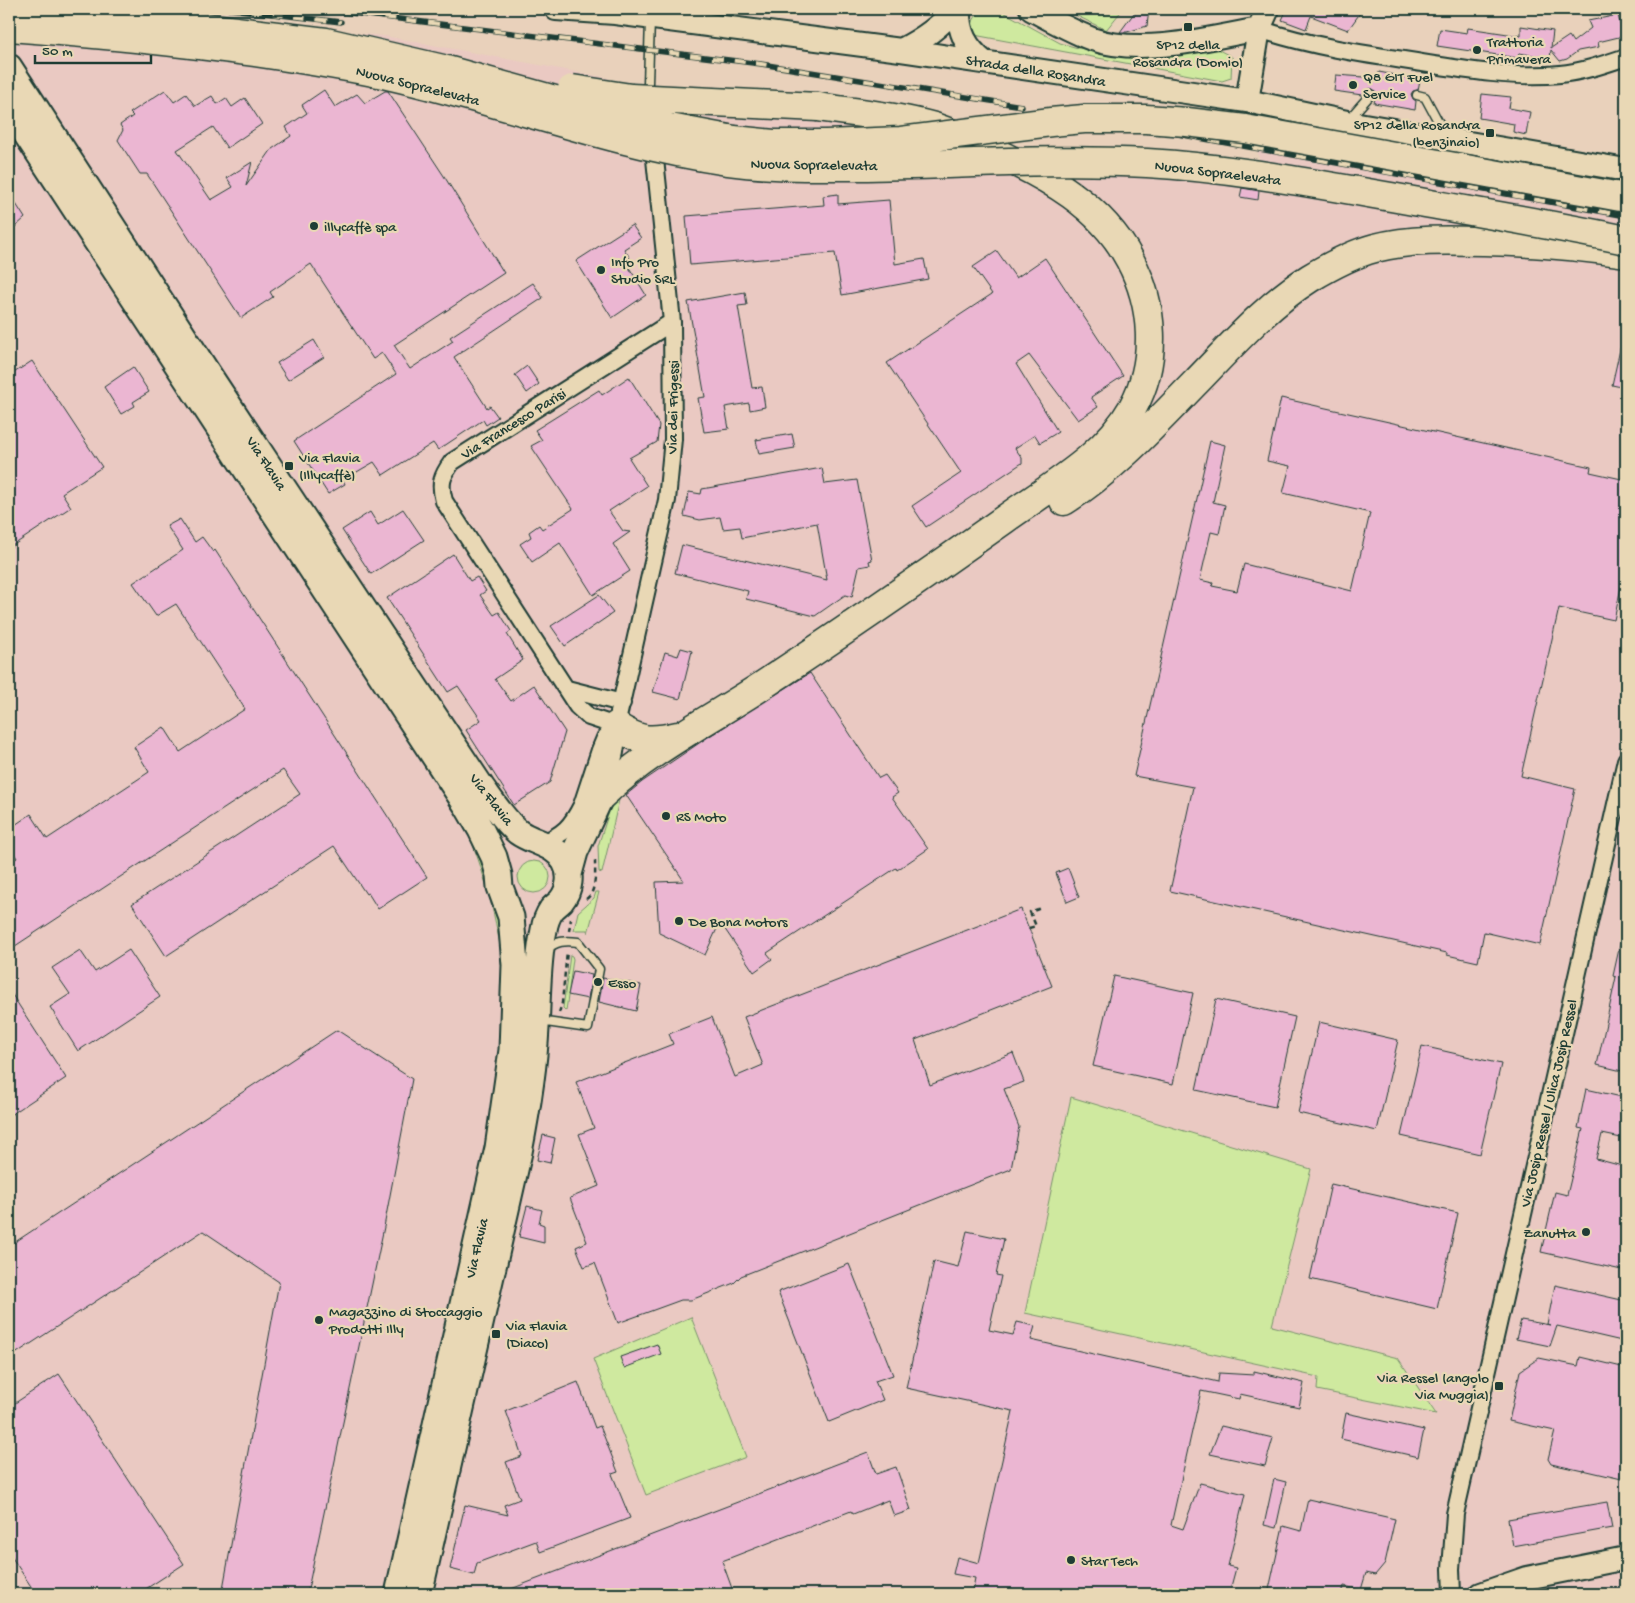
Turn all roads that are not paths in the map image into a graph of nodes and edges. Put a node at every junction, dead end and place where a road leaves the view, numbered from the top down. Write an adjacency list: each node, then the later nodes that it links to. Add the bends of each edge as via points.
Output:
1 (556, 9): 5 (main road, Strada della Rosandra)
2 (957, 9): 11 (main road, via 927,36); 13 (main road, via 963,38)
3 (1030, 9): 9 (main road, via 1094,40 1114,44 1146,46)
4 (1268, 9): 8 (main road)
5 (605, 11): 6 (main road, Strada della Rosandra)
6 (650, 18): 11 (main road, Strada della Rosandra); 15 (lane)
7 (18, 24): 10 (highway, Nuova Sopraelevata, bridge, via 148,20); 24 (highway, Nuova Sopraelevata, bridge, via 323,62 438,88 621,140 732,161 827,166 1019,162 1179,166 1336,188)
8 (1259, 29): 9 (main road); 12 (street, via 1290,40 1384,58 1509,74 1560,74); 18 (main road)
9 (1228, 35): 18 (main road, via 1245,68)
10 (326, 42): 23 (highway, Nuova Sopraelevata, bridge, via 442,69 627,120 734,140 791,144 883,142 1084,119 1146,119 1245,129); 27 (highway, bridge, via 594,94 818,107 896,119 934,127 974,142 1063,188 1105,224 1129,257 1146,296 1150,318 1150,357 1134,406 1111,438 1061,480)
11 (901, 50): 13 (main road, Strada della Rosandra)
12 (1626, 57)
13 (984, 62): 18 (main road, Strada della Rosandra)
14 (9, 67): 33 (main road, Via Flavia, via 467,766 517,830)
15 (648, 83): 26 (street, Via dei Frigessi)
16 (1371, 94): 20 (lane)
17 (1417, 95): 21 (lane, via 1425,97)
18 (1247, 102): 20 (main road, Strada della Rosandra)
19 (9, 108): 35 (main road, Via Flavia, via 467,806 494,857)
20 (1346, 122): 21 (main road, Strada della Rosandra)
21 (1452, 140): 22 (main road, Strada della Rosandra)
22 (1626, 170)
23 (1626, 198)
24 (1626, 240)
25 (1626, 253): 27 (highway, via 1576,246 1408,241 1373,248 1337,262 1280,301 1150,429 1097,476 1066,500)
26 (672, 322): 28 (street, Via Francesco Parisi, via 452,462 443,474 441,489 444,501); 29 (street, Via dei Frigessi, via 674,439 668,500)
27 (1032, 510): 30 (highway)
28 (566, 689): 29 (street); 29 (street, Via Francesco Parisi, via 589,717)
29 (619, 714): 30 (highway, via 628,734 655,741); 32 (street, Via dei Frigessi, via 616,752); 33 (street, Via dei Frigessi, via 605,738 582,805 570,826)
30 (683, 735): 32 (highway, via 635,766)
31 (1626, 760): 42 (street, Via Josip Ressel / Ulica Josip Ressel, via 1455,1514)
32 (601, 796): 34 (main road, via 575,852)
33 (541, 844): 34 (main road, Via Flavia, via 560,854); 35 (main road, via 517,848 505,860)
34 (569, 874): 36 (main road, Via Flavia, via 566,894)
35 (502, 886): 36 (main road, via 511,904 520,910 537,913); 40 (main road, Via Flavia, via 511,918 515,998 512,1050 498,1148)
36 (553, 908): 37 (main road, Via Flavia, via 546,922)
37 (540, 958): 38 (main road, Via Flavia); 38 (lane, via 556,943 566,940 578,942 599,970 588,1028)
38 (537, 1020): 41 (main road, Via Flavia, via 531,1092 519,1152)
39 (1626, 1558): 43 (main road, via 1527,1578)
40 (398, 1594)
41 (419, 1594)
42 (1452, 1594)
43 (1481, 1594)

